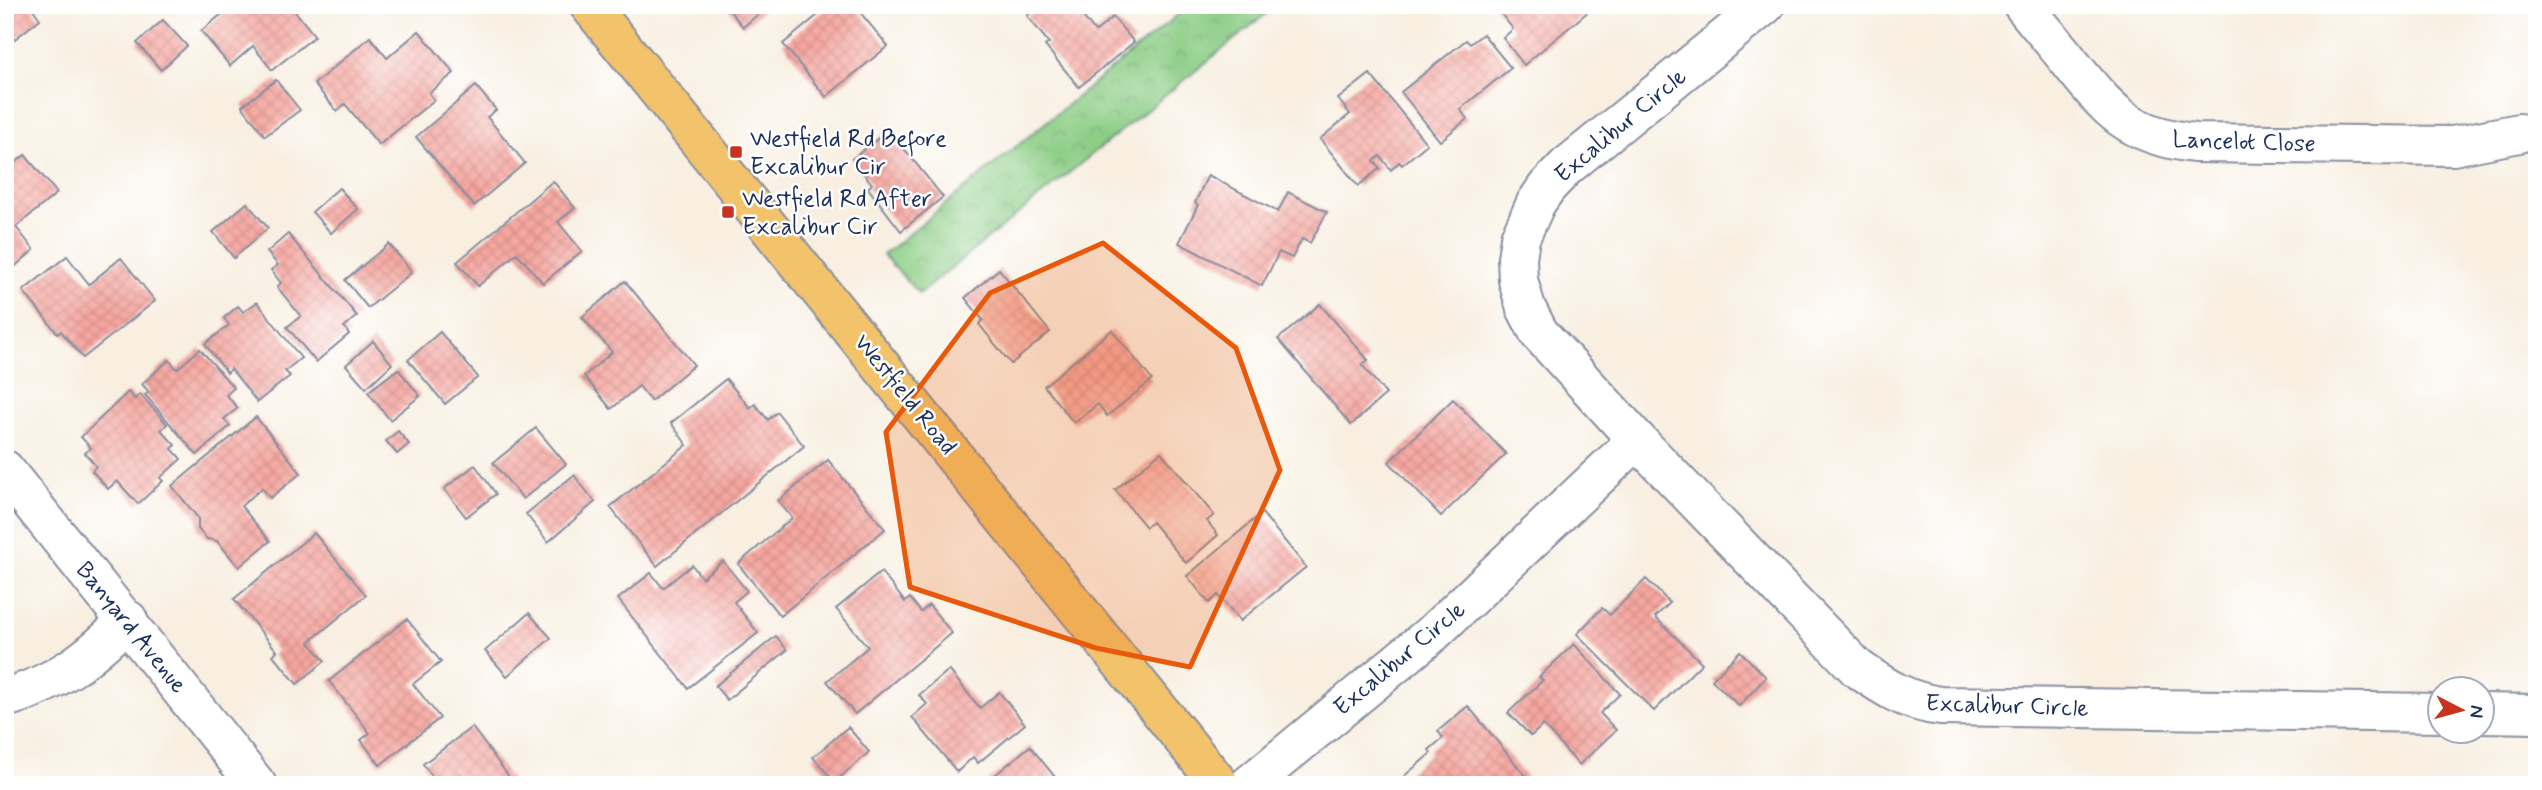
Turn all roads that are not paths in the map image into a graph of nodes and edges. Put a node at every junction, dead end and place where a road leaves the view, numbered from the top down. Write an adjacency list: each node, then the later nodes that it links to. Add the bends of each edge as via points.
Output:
1 (589, 5): 13 (main road, Westfield Road)
2 (1765, 5): 5 (street, Excalibur Circle, via 1566,167 1536,203 1520,238 1518,280 1539,333)
3 (2024, 5): 4 (street, Lancelot Close, via 2107,107 2157,137 2195,143 2453,146)
4 (2519, 133)
5 (1637, 440): 9 (street, Excalibur Circle, via 1850,661 1910,700 1954,706); 14 (street, Excalibur Circle, via 1434,632)
6 (5, 470): 7 (street, Banyard Avenue)
7 (128, 620): 8 (street, via 72,669); 12 (street, Banyard Avenue)
8 (5, 698)
9 (2426, 713)
10 (2496, 713): 11 (street)
11 (2537, 714)
12 (257, 785)
13 (1220, 785)
14 (1250, 785)

